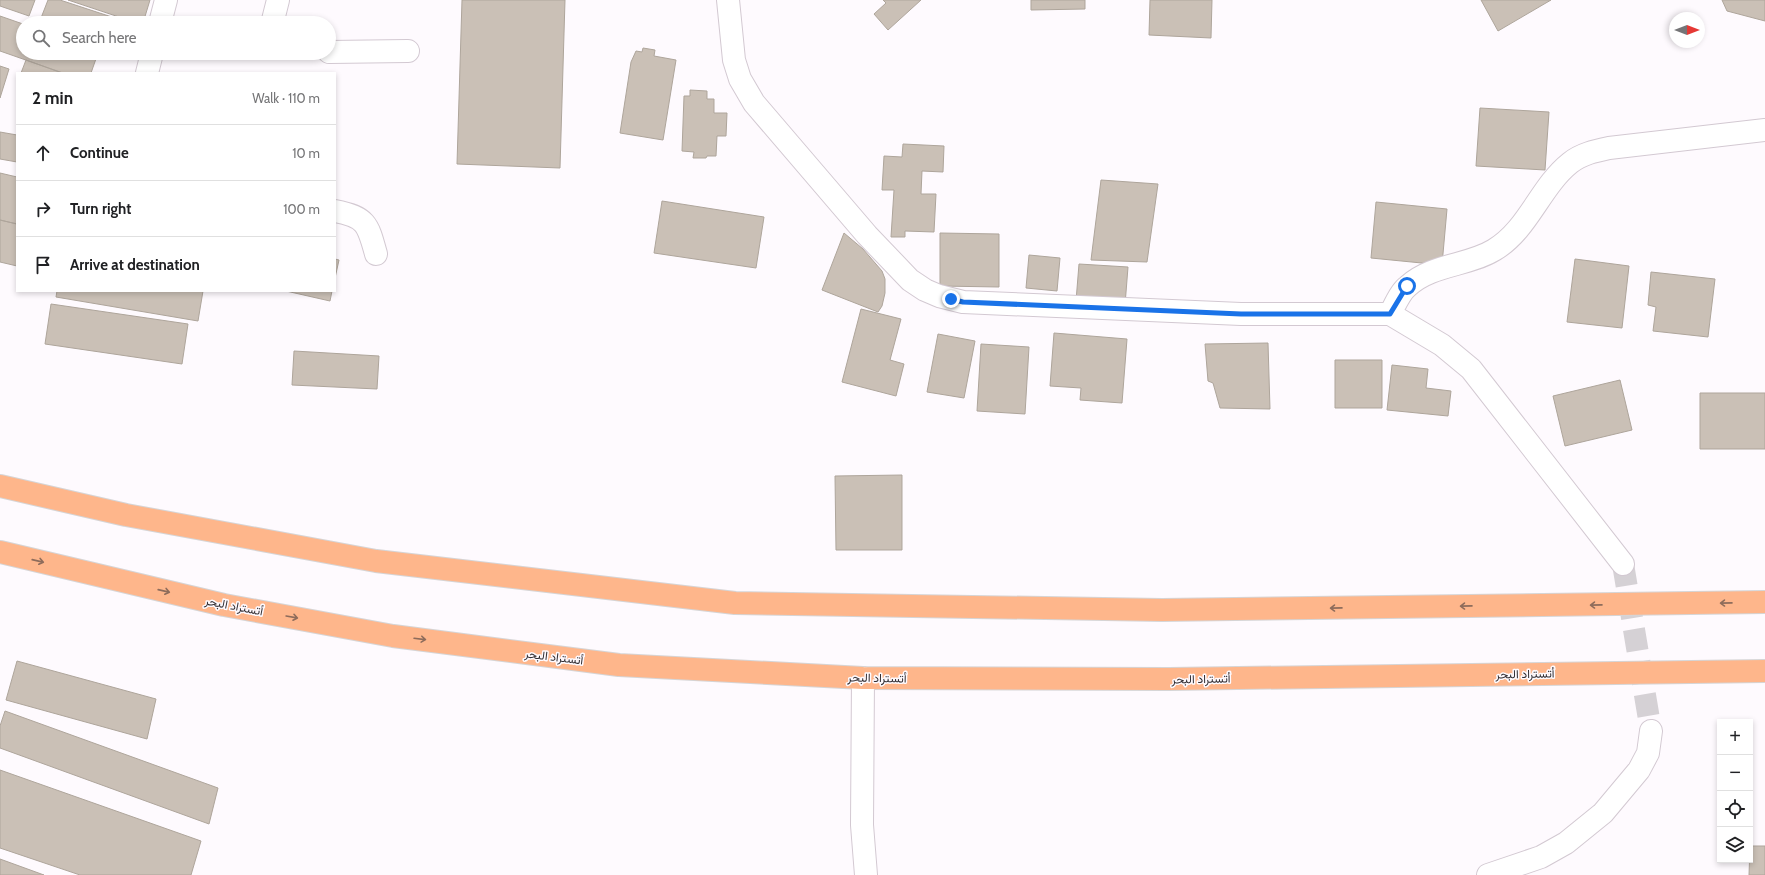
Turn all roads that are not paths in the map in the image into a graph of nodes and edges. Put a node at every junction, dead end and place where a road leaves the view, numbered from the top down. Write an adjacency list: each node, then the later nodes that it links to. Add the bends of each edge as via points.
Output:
1 (166, 0): 4 (street)
2 (278, 0): 5 (street)
3 (728, 0): 13 (street, via 734,60 740,79 754,103 867,236 910,280 925,290 963,302 1241,314)
4 (162, 16)
5 (274, 16)
6 (408, 51): 7 (street)
7 (336, 52)
8 (150, 60): 9 (street)
9 (147, 72)
10 (1765, 130): 13 (street, via 1609,148 1587,153 1570,162 1555,177 1506,242 1494,250 1415,280 1407,286)
11 (336, 211): 12 (street, via 357,217 366,224)
12 (376, 254)
13 (1390, 314): 16 (street, via 1442,345 1471,369)
14 (0, 486): 17 (highway, one-way to 14, via 1162,610 735,603 376,562 126,515)
15 (0, 552): 19 (highway, أتستراد البحر, one-way to 19, via 224,605 393,636 619,665)
16 (1623, 564)
17 (1765, 602)
18 (1765, 671): 19 (highway, أتستراد البحر, via 1169,679)
19 (864, 678): 21 (street, via 862,825)
20 (1651, 730): 22 (street, via 1648,753 1604,813 1566,843 1541,857)
21 (866, 875)
22 (1488, 875)

